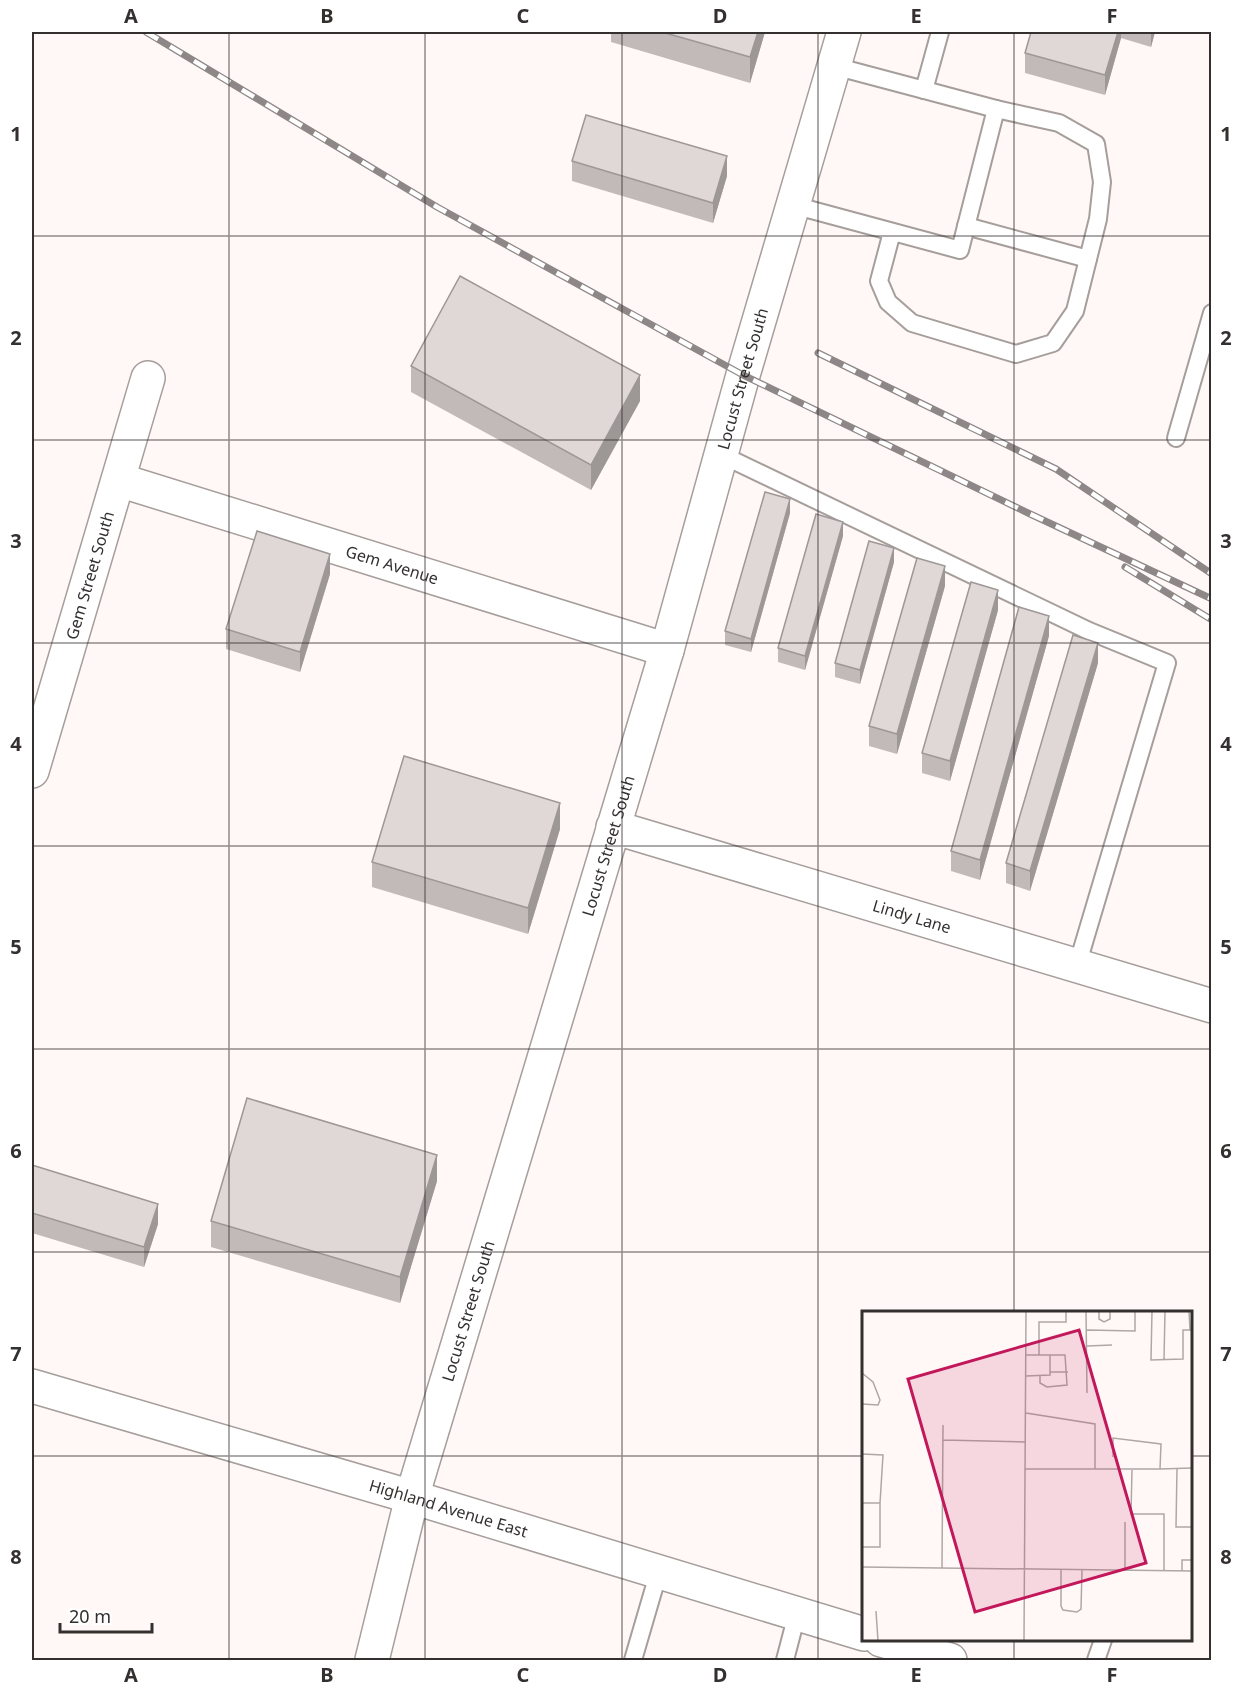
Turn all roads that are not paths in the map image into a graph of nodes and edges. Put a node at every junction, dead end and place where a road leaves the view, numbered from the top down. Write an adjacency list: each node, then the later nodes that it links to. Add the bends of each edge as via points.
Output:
1 (844, 32): 3 (street, Locust Street South)
2 (940, 32): 4 (lane)
3 (834, 66): 4 (lane); 6 (street, Locust Street South)
4 (924, 90): 5 (lane)
5 (996, 109): 7 (lane); 9 (lane, via 1059,123 1096,144 1102,182)
6 (793, 205): 8 (lane); 13 (street, Locust Street South)
7 (966, 226): 8 (lane, via 960,250); 9 (lane)
8 (891, 232): 9 (lane, via 879,281 888,302 912,324 1016,354 1053,343 1075,311)
9 (1088, 259)
10 (1212, 313): 12 (lane)
11 (148, 378): 14 (street, Gem Street South)
12 (1176, 438)
13 (722, 455): 15 (street, Locust Street South); 18 (lane, via 1089,631 1167,663)
14 (119, 480): 15 (street, Gem Avenue); 16 (street, Gem Street South)
15 (667, 650): 17 (street, Locust Street South)
16 (32, 771)
17 (613, 827): 18 (street, Lindy Lane); 21 (street, Locust Street South)
18 (1077, 966): 19 (street, Lindy Lane)
19 (1212, 1006)
20 (32, 1386): 21 (street, Highland Avenue East)
21 (412, 1497): 22 (street, Highland Avenue East); 27 (street, Locust Street South)
22 (659, 1572): 23 (street, Highland Avenue East); 28 (lane)
23 (797, 1614): 24 (street, Highland Avenue East); 29 (lane)
24 (862, 1633)
25 (884, 1641): 30 (street)
26 (1103, 1641): 31 (lane)
27 (372, 1660)
28 (633, 1660)
29 (784, 1660)
30 (950, 1660)
31 (1096, 1660)

